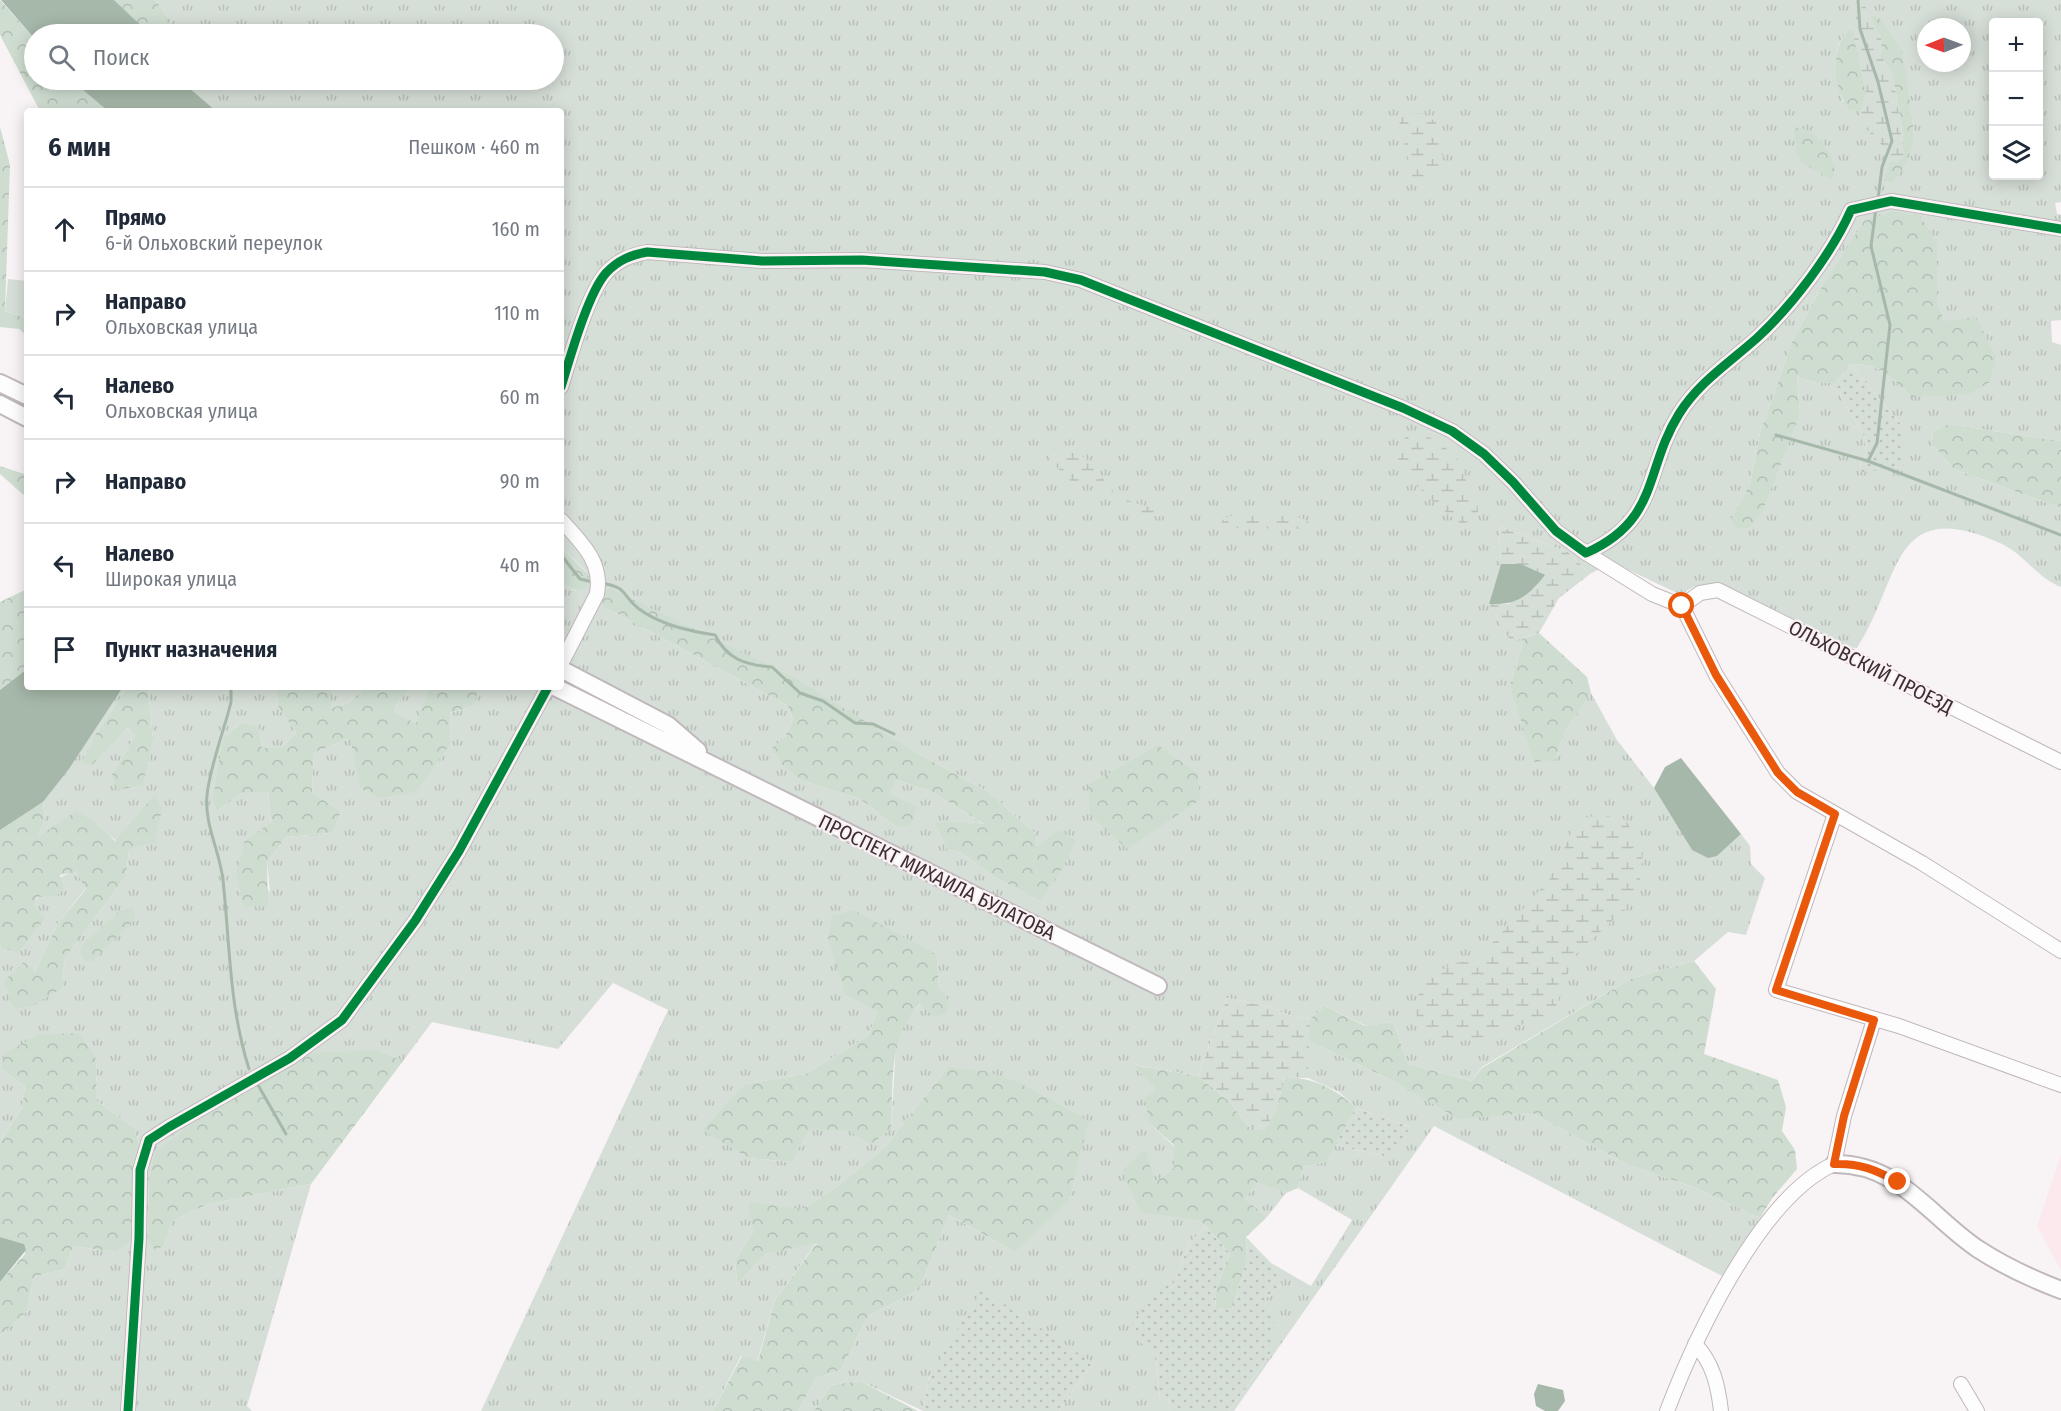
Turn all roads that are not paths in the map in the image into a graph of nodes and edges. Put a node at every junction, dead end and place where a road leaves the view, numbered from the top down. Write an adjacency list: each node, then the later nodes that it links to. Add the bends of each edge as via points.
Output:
1 (2061, 229): 8 (street, via 1891,201 1851,210 1843,228 1773,322 1696,390 1666,437 1643,506 1602,546)
2 (564, 379): 8 (street, via 595,292 605,274 631,255 647,252 762,261 862,260 1045,272 1081,280 1452,431 1484,454 1556,531)
3 (0, 383): 4 (street)
4 (24, 395)
5 (0, 404): 6 (street)
6 (24, 416)
7 (564, 523): 10 (street, via 598,570 599,582 597,594)
8 (1586, 553): 9 (street, via 1652,594)
9 (1682, 606): 14 (street, ОЛЬХОВСКИЙ ПРОЕЗД, via 1700,593 1718,590); 16 (street, via 1716,675 1778,773 1797,792)
10 (564, 658)
11 (564, 671): 15 (street, ПРОСПЕКТ МИХАИЛА БУЛАТОВА, via 668,725)
12 (546, 690): 25 (street, via 459,851 415,921 342,1020 290,1058 149,1140 140,1170)
13 (561, 690): 15 (street, ПРОСПЕКТ МИХАИЛА БУЛАТОВА)
14 (2061, 762)
15 (717, 767): 18 (street, ПРОСПЕКТ МИХАИЛА БУЛАТОВА)
16 (1835, 814): 17 (street, via 1923,862); 19 (street, via 1776,990)
17 (2061, 951)
18 (1158, 986)
19 (1874, 1020): 20 (street); 21 (street, via 1844,1116)
20 (2061, 1085)
21 (1834, 1164): 22 (street, via 1873,1168 1898,1182 1976,1248); 23 (street, via 1811,1178 1785,1202 1733,1275)
22 (2061, 1290)
23 (1695, 1344): 26 (street); 27 (street, via 1705,1354 1714,1374)
24 (1962, 1384): 28 (street)
25 (128, 1411)
26 (1667, 1411)
27 (1720, 1411)
28 (1977, 1411)

